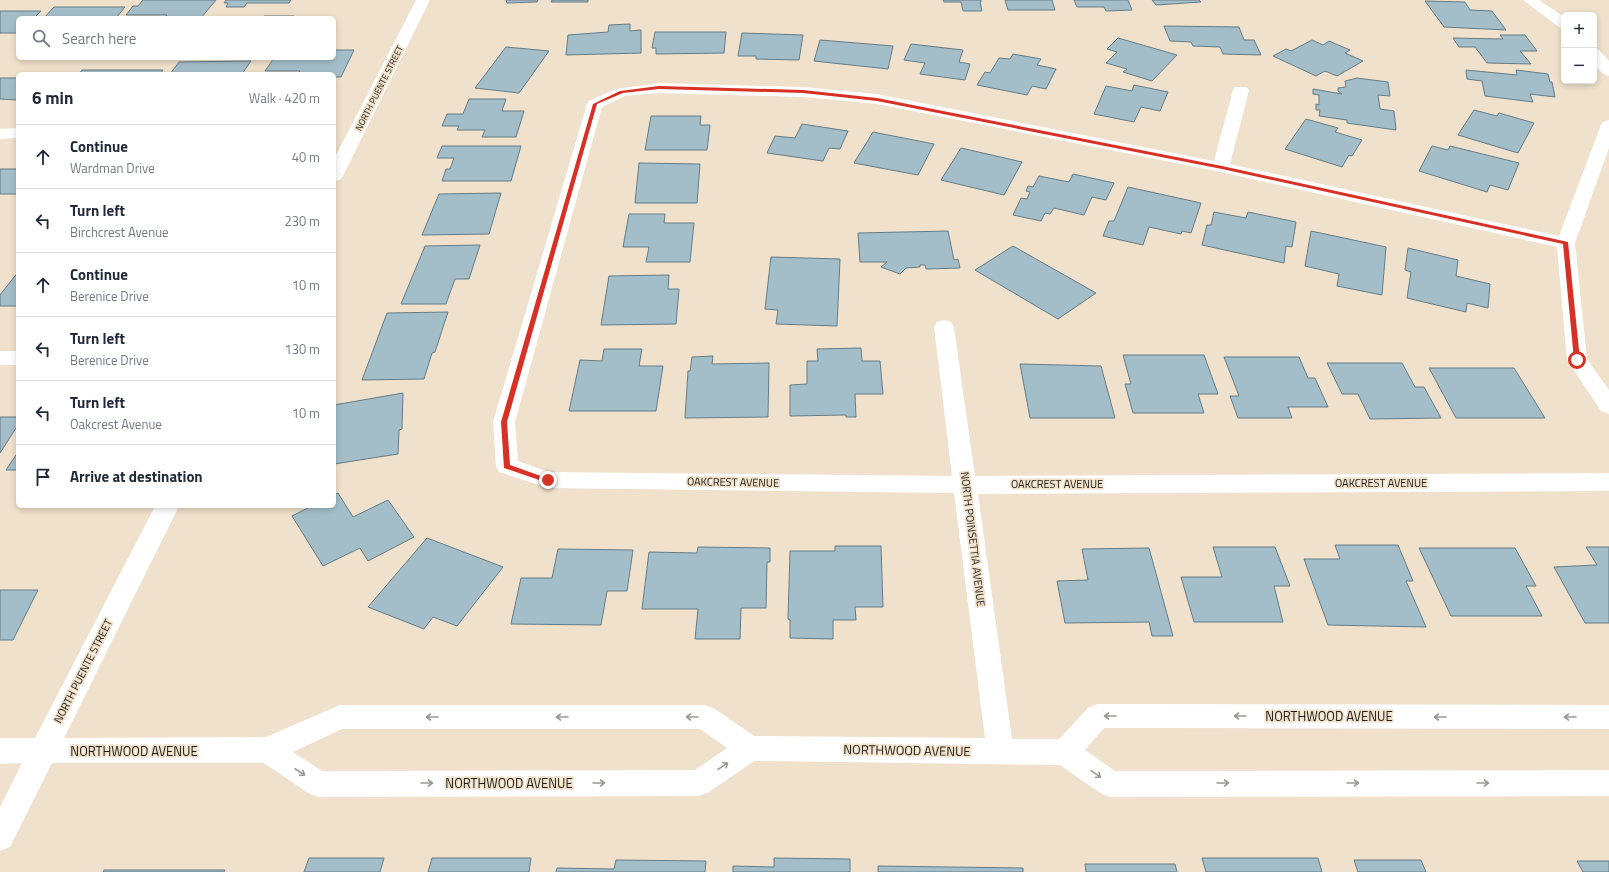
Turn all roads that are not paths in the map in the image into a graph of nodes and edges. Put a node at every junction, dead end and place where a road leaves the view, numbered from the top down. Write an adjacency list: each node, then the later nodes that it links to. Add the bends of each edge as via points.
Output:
1 (423, 0): 11 (street, NORTH PUENTE STREET)
2 (1530, 0): 3 (street)
3 (1561, 21)
4 (1597, 57): 5 (street)
5 (1609, 71)
6 (1241, 90): 10 (street)
7 (1609, 124): 12 (street)
8 (16, 133): 9 (street)
9 (0, 134)
10 (1222, 167): 12 (street); 18 (street, OAKCREST AVENUE, via 877,99 803,92 659,88 622,92 595,104 504,422 507,466 548,480)
11 (336, 172)
12 (1566, 243): 16 (street, via 1577,360)
13 (944, 327): 18 (street, NORTH POINSETTIA AVENUE)
14 (0, 358): 15 (street)
15 (16, 358)
16 (1609, 406)
17 (1609, 482): 18 (street, OAKCREST AVENUE)
18 (966, 485): 25 (street, NORTH POINSETTIA AVENUE)
19 (166, 508): 24 (street, NORTH PUENTE STREET)
20 (1609, 717): 26 (street, NORTHWOOD AVENUE, one-way to 26, via 1098,716)
21 (750, 748): 22 (street, NORTHWOOD AVENUE, one-way to 22, via 705,717 340,717); 22 (street, NORTHWOOD AVENUE, one-way to 21, via 318,784 699,783); 25 (street, NORTHWOOD AVENUE)
22 (268, 750): 24 (street, NORTHWOOD AVENUE)
23 (0, 751): 24 (street, NORTHWOOD AVENUE)
24 (43, 751): 28 (street, NORTH PUENTE STREET)
25 (1000, 751): 26 (street, NORTHWOOD AVENUE)
26 (1065, 752): 27 (street, one-way to 27, via 1110,784)
27 (1609, 783)
28 (0, 837)

